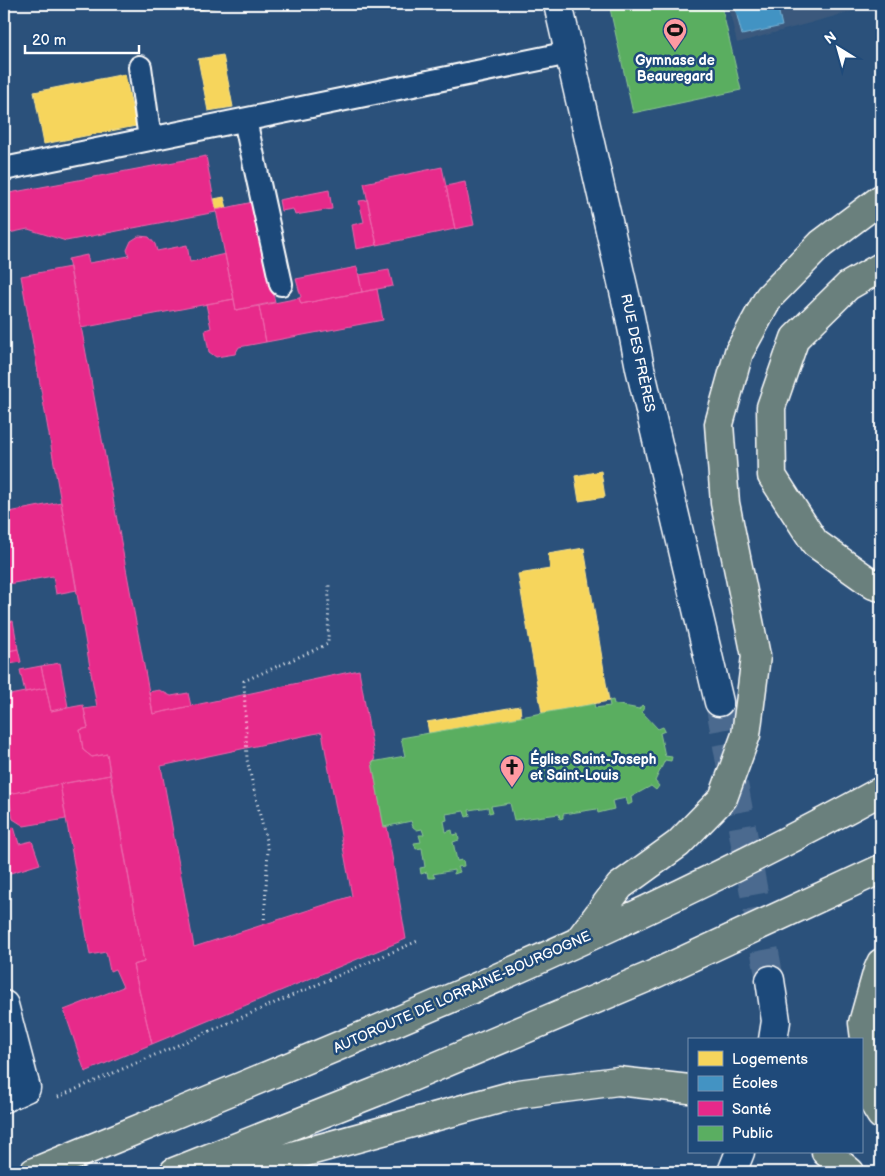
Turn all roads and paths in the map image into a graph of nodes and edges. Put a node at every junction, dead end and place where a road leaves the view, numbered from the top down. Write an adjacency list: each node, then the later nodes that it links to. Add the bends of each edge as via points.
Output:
1 (558, 4): 2 (street, RUE DES FRÈRES)
2 (569, 53): 4 (lane); 12 (street, RUE DES FRÈRES)
3 (140, 67): 5 (lane)
4 (245, 120): 5 (lane); 9 (lane)
5 (150, 139): 6 (lane)
6 (4, 169)
7 (881, 199): 17 (highway, via 821,244 769,297 739,352 719,424 725,503 756,656 746,734 723,798 678,844 620,886)
8 (881, 267): 11 (highway, via 848,286 795,338 771,407 772,476 815,543)
9 (281, 284)
10 (329, 584): 15 (path, via 328,644 244,680 247,760 268,850)
11 (881, 588)
12 (719, 702)
13 (881, 791): 17 (highway, AUTOROUTE DE LORRAINE-BOURGOGNE, via 805,833)
14 (881, 869): 28 (highway, via 648,977 385,1088)
15 (264, 924)
16 (420, 940): 23 (path, via 58,1097)
17 (577, 943): 27 (highway, AUTOROUTE DE LORRAINE-BOURGOGNE, via 405,1019)
18 (881, 963): 24 (highway, via 863,1023 873,1102)
19 (770, 980): 21 (street, via 776,1021)
20 (4, 1005): 23 (street)
21 (773, 1038)
22 (688, 1088): 29 (highway, via 618,1081 518,1094)
23 (15, 1093)
24 (881, 1114)
25 (739, 1154): 30 (street)
26 (828, 1154): 31 (highway)
27 (34, 1172)
28 (174, 1172)
29 (234, 1172)
30 (732, 1172)
31 (850, 1172)

